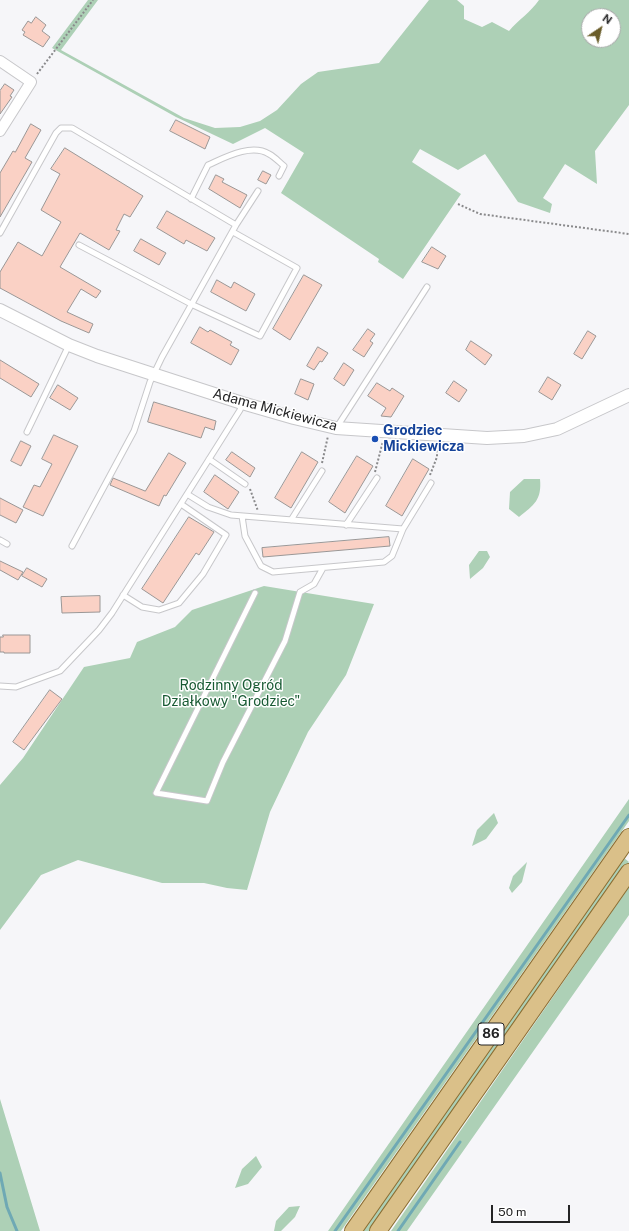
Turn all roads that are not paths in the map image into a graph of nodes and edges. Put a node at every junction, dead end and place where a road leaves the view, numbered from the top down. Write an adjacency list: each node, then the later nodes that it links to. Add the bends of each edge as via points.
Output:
1 (0, 61): 2 (street, via 31,82)
2 (0, 131)
3 (279, 176): 5 (lane, via 284,166 268,153 255,150 237,153 208,165)
4 (258, 191): 6 (lane)
5 (191, 199): 6 (lane); 8 (lane, via 72,128 61,128)
6 (236, 226): 7 (lane)
7 (233, 232): 11 (lane); 11 (lane, via 297,268 260,336)
8 (0, 233)
9 (79, 245): 11 (lane)
10 (427, 286): 17 (lane)
11 (191, 304): 14 (lane)
12 (0, 310): 13 (street, Adama Mickiewicza)
13 (69, 345): 14 (street, Adama Mickiewicza); 18 (lane)
14 (153, 375): 16 (street, Adama Mickiewicza); 32 (lane, via 134,431)
15 (629, 395): 17 (street, Adama Mickiewicza, via 557,430 524,436 487,438)
16 (242, 403): 17 (street, Adama Mickiewicza); 19 (lane)
17 (332, 430)
18 (27, 432)
19 (209, 459): 23 (lane); 24 (lane)
20 (322, 471): 27 (lane)
21 (377, 478): 28 (lane)
22 (432, 483): 29 (lane)
23 (245, 484)
24 (187, 494): 25 (lane); 26 (lane, via 208,507)
25 (181, 504): 35 (lane); 35 (lane, via 226,535 203,574 179,603 159,610 142,607)
26 (242, 516): 27 (lane); 33 (lane, via 245,536 261,566 274,572)
27 (290, 520): 28 (lane)
28 (346, 525): 29 (lane)
29 (403, 529): 33 (lane, via 392,556 384,562)
30 (0, 540): 31 (lane)
31 (7, 544)
32 (72, 546)
33 (323, 568): 34 (lane, via 314,584 300,592 285,641 223,762 207,801 156,793)
34 (255, 593)
35 (123, 595): 36 (lane, via 99,630 60,671 16,687)
36 (0, 686)
37 (629, 837): 39 (main road, 86)
38 (629, 872): 40 (main road, 86)
39 (353, 1231)
40 (378, 1231)

